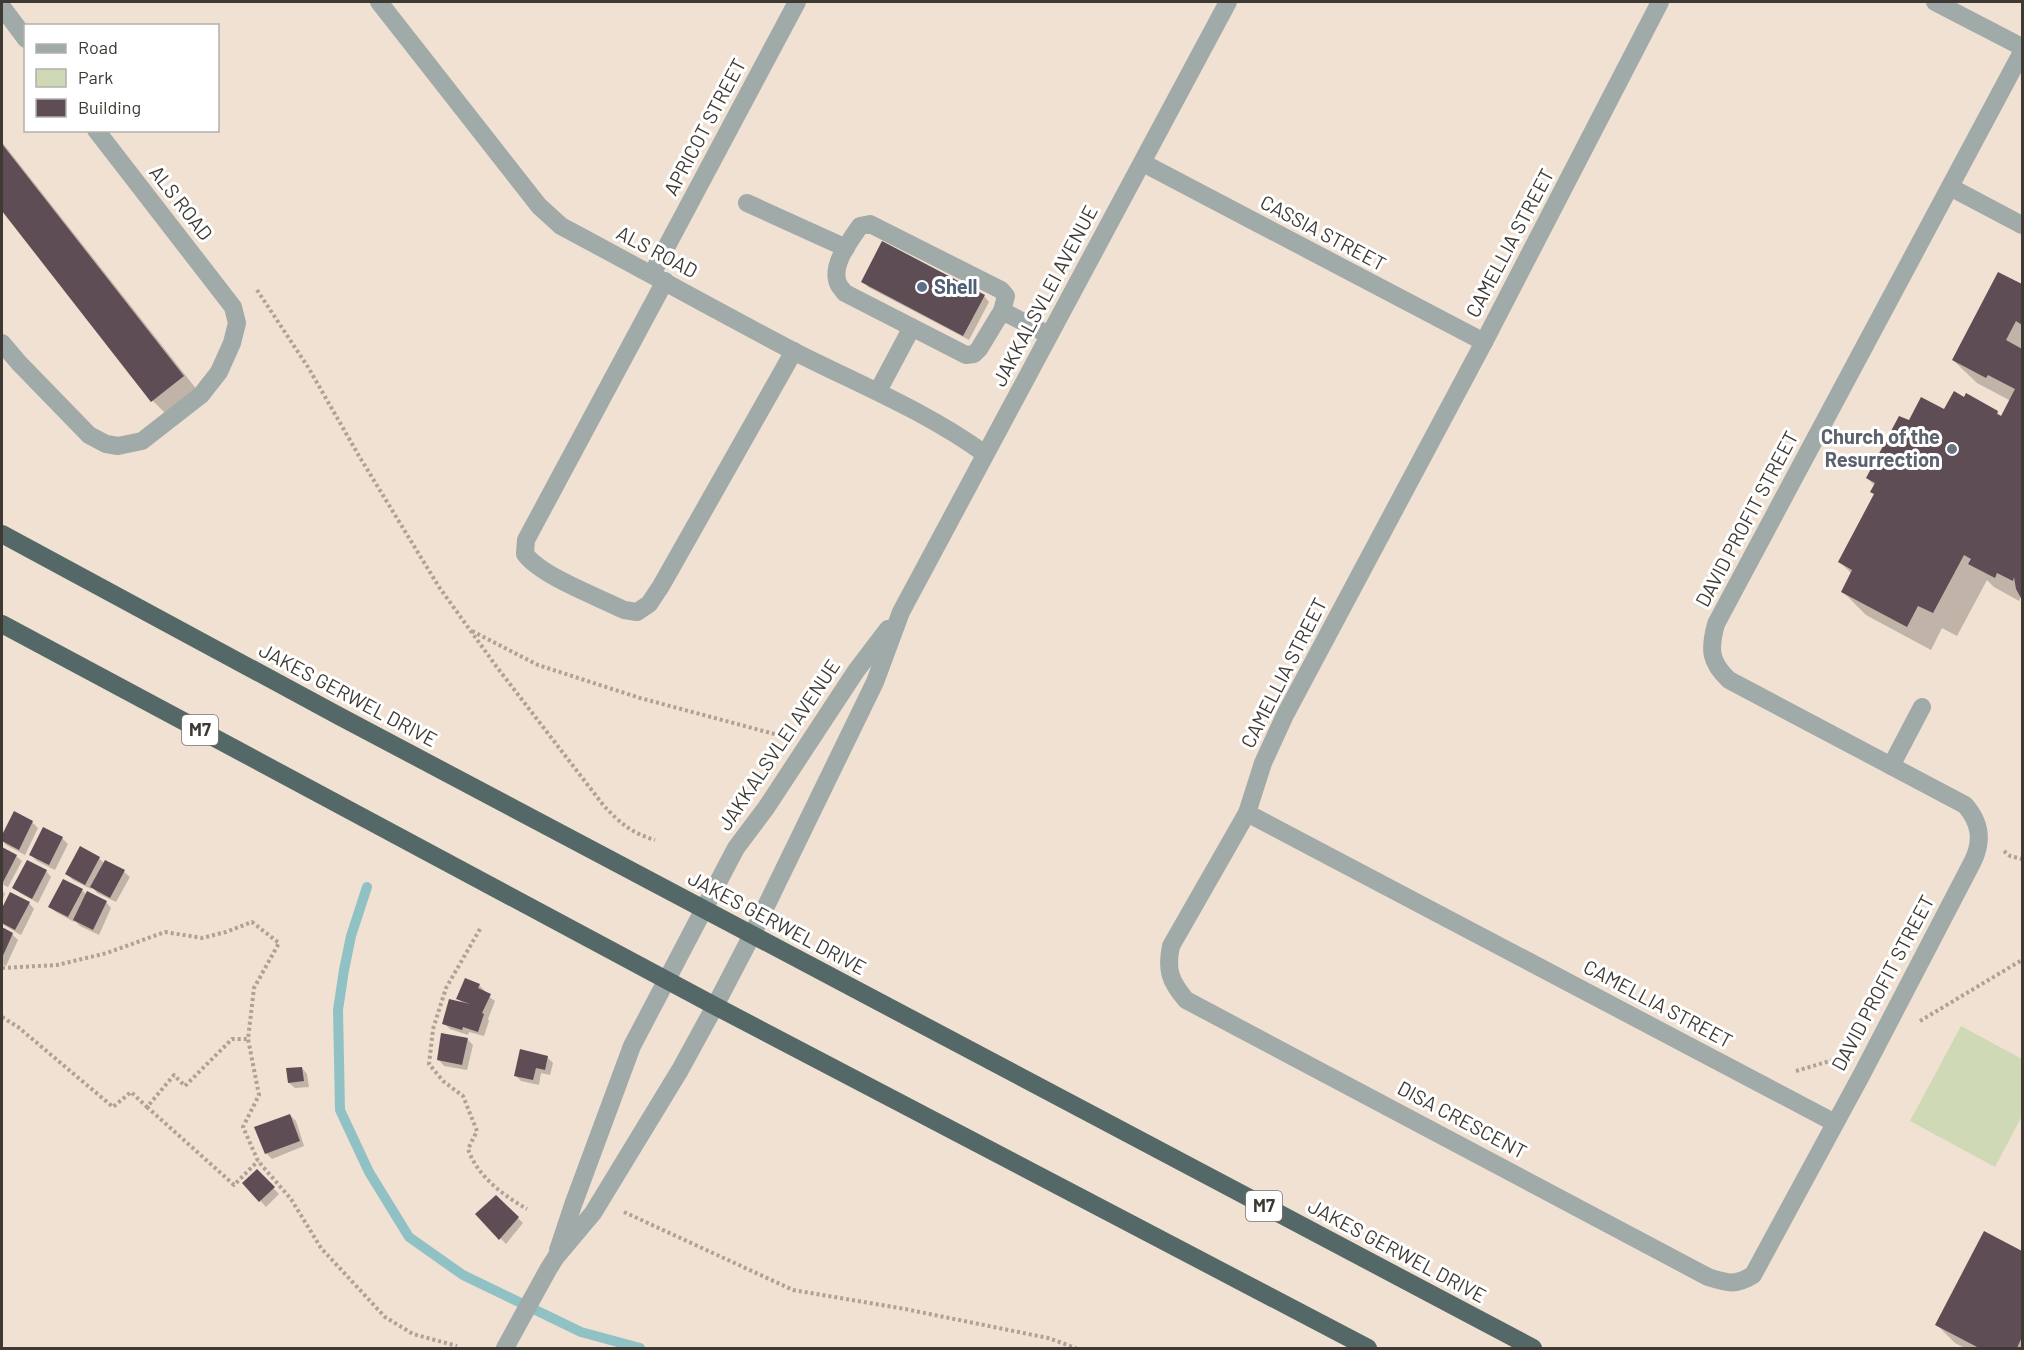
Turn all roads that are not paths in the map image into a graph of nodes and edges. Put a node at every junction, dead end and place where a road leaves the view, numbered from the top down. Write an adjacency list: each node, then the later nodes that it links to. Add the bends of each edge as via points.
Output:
1 (379, 2): 16 (street, ALS ROAD, via 538,206 561,226)
2 (797, 2): 16 (street, APRICOT STREET)
3 (1228, 2): 11 (street, JAKKALSVLEI AVENUE)
4 (1660, 2): 20 (street, CAMELLIA STREET)
5 (1935, 2): 8 (street)
6 (2, 9): 7 (street)
7 (24, 36)
8 (2022, 47)
9 (2022, 52): 12 (street, DAVID PROFIT STREET)
10 (98, 132): 21 (street, ALS ROAD, via 233,307 237,322 219,372 201,395 142,441 118,446 89,435)
11 (1143, 163): 19 (street, JAKKALSVLEI AVENUE); 20 (street, CASSIA STREET)
12 (1950, 188): 14 (street); 29 (street, DAVID PROFIT STREET, via 1716,624 1712,638 1717,668 1730,680)
13 (747, 203): 15 (street)
14 (2022, 225)
15 (846, 248): 17 (street, via 860,226 870,224 1001,290 1006,296); 18 (street, via 837,267 838,285 845,293)
16 (658, 278): 22 (street, ALS ROAD); 22 (street, APRICOT STREET, via 526,540 525,554 546,572 624,610 637,612 649,604)
17 (1002, 310): 18 (street, via 974,354 958,352); 19 (street)
18 (911, 329): 23 (street)
19 (1049, 335): 24 (street, JAKKALSVLEI AVENUE)
20 (1484, 342): 30 (street, CAMELLIA STREET, via 1285,715 1263,763)
21 (2, 343)
22 (794, 351): 23 (street, ALS ROAD)
23 (878, 391): 24 (street, ALS ROAD)
24 (985, 454): 26 (street, JAKKALSVLEI AVENUE)
25 (2, 534): 31 (highway, JAKES GERWEL DRIVE / M7)
26 (900, 612): 31 (street, JAKKALSVLEI AVENUE, via 736,848); 32 (street, JAKKALSVLEI AVENUE, via 875,682)
27 (2, 624): 33 (highway, M7)
28 (1922, 707): 29 (street)
29 (1891, 766): 35 (street, DAVID PROFIT STREET, via 1965,805 1979,830 1978,851)
30 (1247, 813): 35 (street, CAMELLIA STREET); 35 (street, DISA CRESCENT, via 1171,946 1169,970 1174,986 1186,999 1708,1277 1727,1283 1741,1282 1753,1275)
31 (704, 909): 32 (highway, JAKES GERWEL DRIVE / M7); 33 (street, JAKKALSVLEI AVENUE)
32 (752, 936): 34 (street, JAKKALSVLEI AVENUE); 39 (highway, JAKES GERWEL DRIVE / M7)
33 (667, 980): 34 (highway, M7); 36 (street, JAKKALSVLEI AVENUE, via 632,1046)
34 (715, 1006): 36 (street, JAKKALSVLEI AVENUE, via 593,1213); 38 (highway, M7)
35 (1835, 1123)
36 (556, 1257): 37 (street)
37 (505, 1348)
38 (1368, 1348)
39 (1533, 1348)

